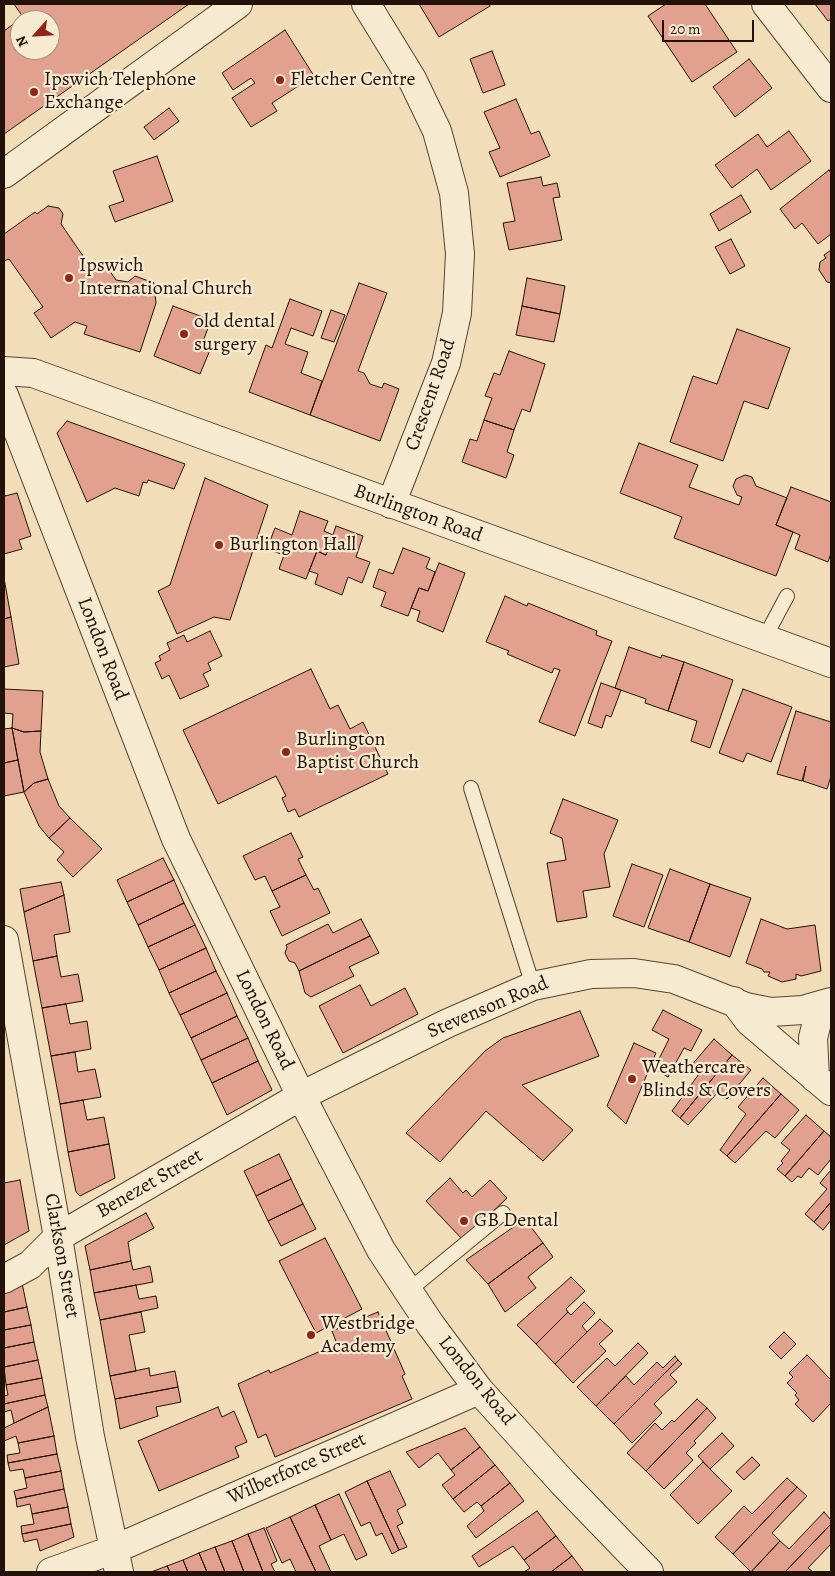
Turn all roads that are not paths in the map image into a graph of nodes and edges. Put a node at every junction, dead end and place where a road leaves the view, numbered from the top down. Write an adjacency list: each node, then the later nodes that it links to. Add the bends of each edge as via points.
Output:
1 (238, 4): 5 (street)
2 (366, 4): 8 (street, Crescent Road, via 412,79 436,131 454,193 460,254 457,313 446,363)
3 (766, 4): 4 (street)
4 (831, 88)
5 (4, 174)
6 (4, 371): 8 (street, Burlington Road, via 33,373)
7 (4, 394): 19 (street, London Road, via 176,839)
8 (390, 504): 10 (street, Burlington Road)
9 (787, 596): 10 (lane)
10 (764, 638): 11 (street, Burlington Road)
11 (831, 663)
12 (471, 788): 14 (lane)
13 (4, 940): 17 (street, Clarkson Street)
14 (533, 986): 15 (street, Stevenson Road, via 582,975 634,973 674,979); 19 (street, Stevenson Road, via 448,1023)
15 (734, 1001): 16 (street, Stevenson Road, via 770,1012 788,1012); 18 (street, via 749,1021)
16 (826, 1004): 18 (street, via 814,1038)
17 (12, 1038): 21 (street, Clarkson Street, via 44,1161)
18 (823, 1085)
19 (301, 1096): 21 (street, Benezet Street); 23 (street, London Road, via 381,1250)
20 (503, 1213): 23 (lane)
21 (58, 1237): 22 (street, Benezet Street, via 30,1264); 25 (street, Clarkson Street, via 90,1438)
22 (4, 1279)
23 (408, 1291): 24 (street, London Road)
24 (479, 1390): 25 (street, Wilberforce Street); 26 (street, London Road)
25 (117, 1561): 27 (street, Wilberforce Street)
26 (644, 1571)
27 (51, 1572)

